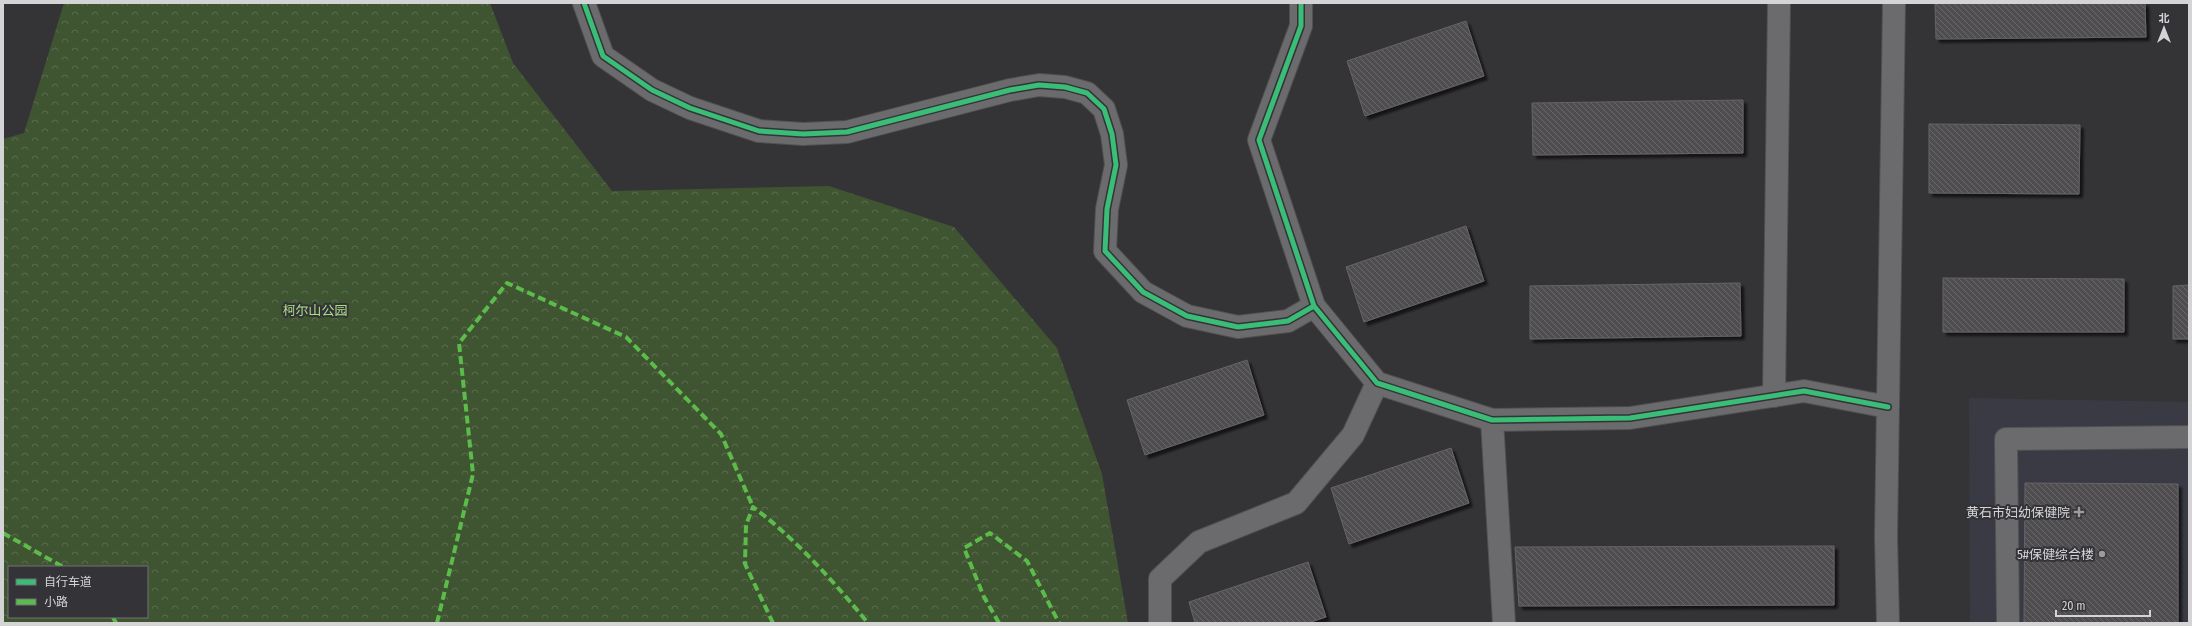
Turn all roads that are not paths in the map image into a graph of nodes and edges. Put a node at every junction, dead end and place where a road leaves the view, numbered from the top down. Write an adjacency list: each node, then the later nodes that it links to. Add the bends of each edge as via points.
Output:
1 (584, 3): 5 (street, via 603,56 652,90 683,105 759,131 803,134 847,132 1010,90 1039,85 1065,87 1087,93 1104,109 1112,134 1116,165 1107,209 1105,250 1143,292 1187,316 1238,327 1288,321)
2 (1301, 3): 5 (street, via 1301,26 1259,140)
3 (1779, 3): 7 (street)
4 (1894, 3): 8 (street)
5 (1314, 306): 6 (street)
6 (1377, 383): 9 (street); 11 (street, via 1353,435 1296,503 1199,542 1160,579)
7 (1774, 396): 8 (street, via 1804,391); 9 (street, via 1630,418)
8 (1888, 407): 13 (street)
9 (1492, 420): 12 (street)
10 (2189, 437): 14 (street, via 2006,439)
11 (1160, 623)
12 (1504, 623)
13 (1888, 623)
14 (2008, 623)

